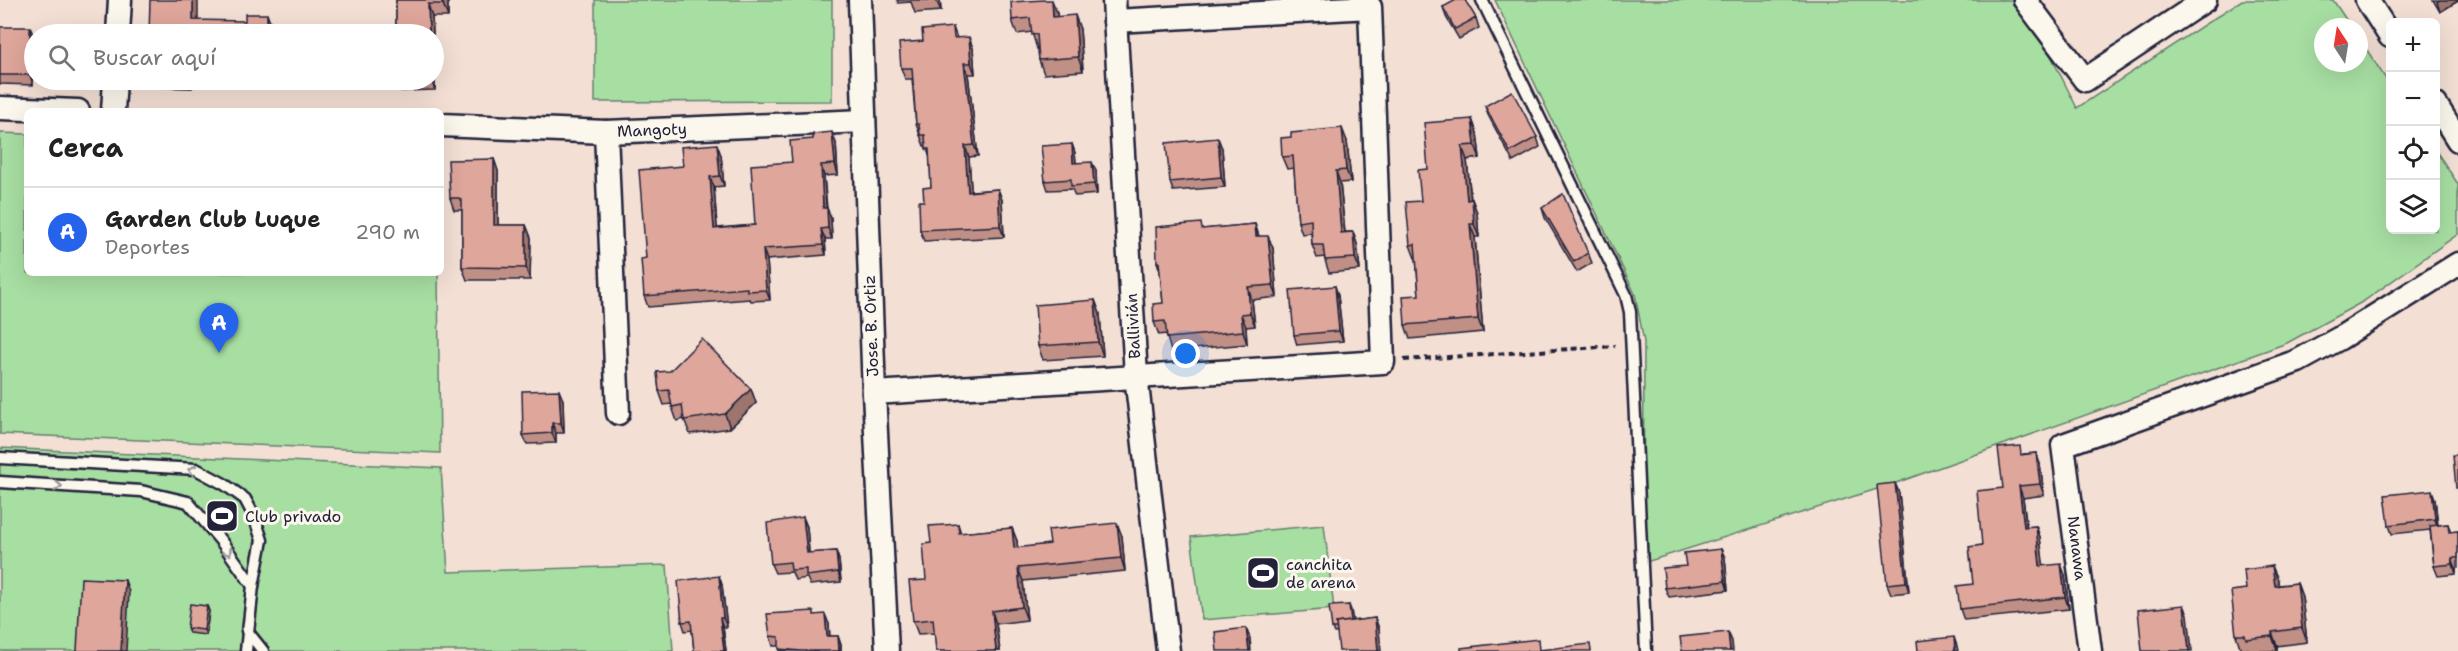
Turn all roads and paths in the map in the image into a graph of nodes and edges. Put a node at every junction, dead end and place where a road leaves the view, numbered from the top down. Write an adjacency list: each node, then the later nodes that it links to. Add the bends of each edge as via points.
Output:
1 (120, 0): 8 (street)
2 (860, 0): 15 (street, Jose. B. Ortiz)
3 (1482, 0): 20 (lane, via 1626,295)
4 (2025, 0): 5 (street, via 2085,80)
5 (2205, 0)
6 (2367, 0): 9 (street)
7 (1114, 10): 21 (street, via 1370,7); 22 (street, Ballivián)
8 (119, 24)
9 (2386, 28)
10 (114, 90): 12 (street)
11 (0, 108): 13 (street)
12 (113, 108)
13 (24, 109)
14 (2440, 111): 18 (street)
15 (864, 121): 17 (street, Mangoty); 23 (street, Jose. B. Ortiz)
16 (444, 125): 17 (street, Mangoty)
17 (606, 132): 24 (street)
18 (2458, 140)
19 (2458, 264): 34 (street, Nanawa, via 2298,361 2063,445)
20 (1632, 345): 21 (path); 33 (lane)
21 (1383, 362): 22 (street)
22 (1136, 376): 23 (street); 32 (street, Ballivián)
23 (874, 393): 31 (street, Jose. B. Ortiz)
24 (618, 413)
25 (0, 458): 27 (lane, one-way to 25, via 262,540 254,516 245,499 196,469)
26 (0, 482): 27 (lane, one-way to 27, via 141,490 188,502)
27 (253, 586): 28 (lane)
28 (247, 631): 29 (lane); 30 (lane)
29 (246, 651)
30 (263, 651)
31 (887, 651)
32 (1168, 651)
33 (1646, 651)
34 (2090, 651)

